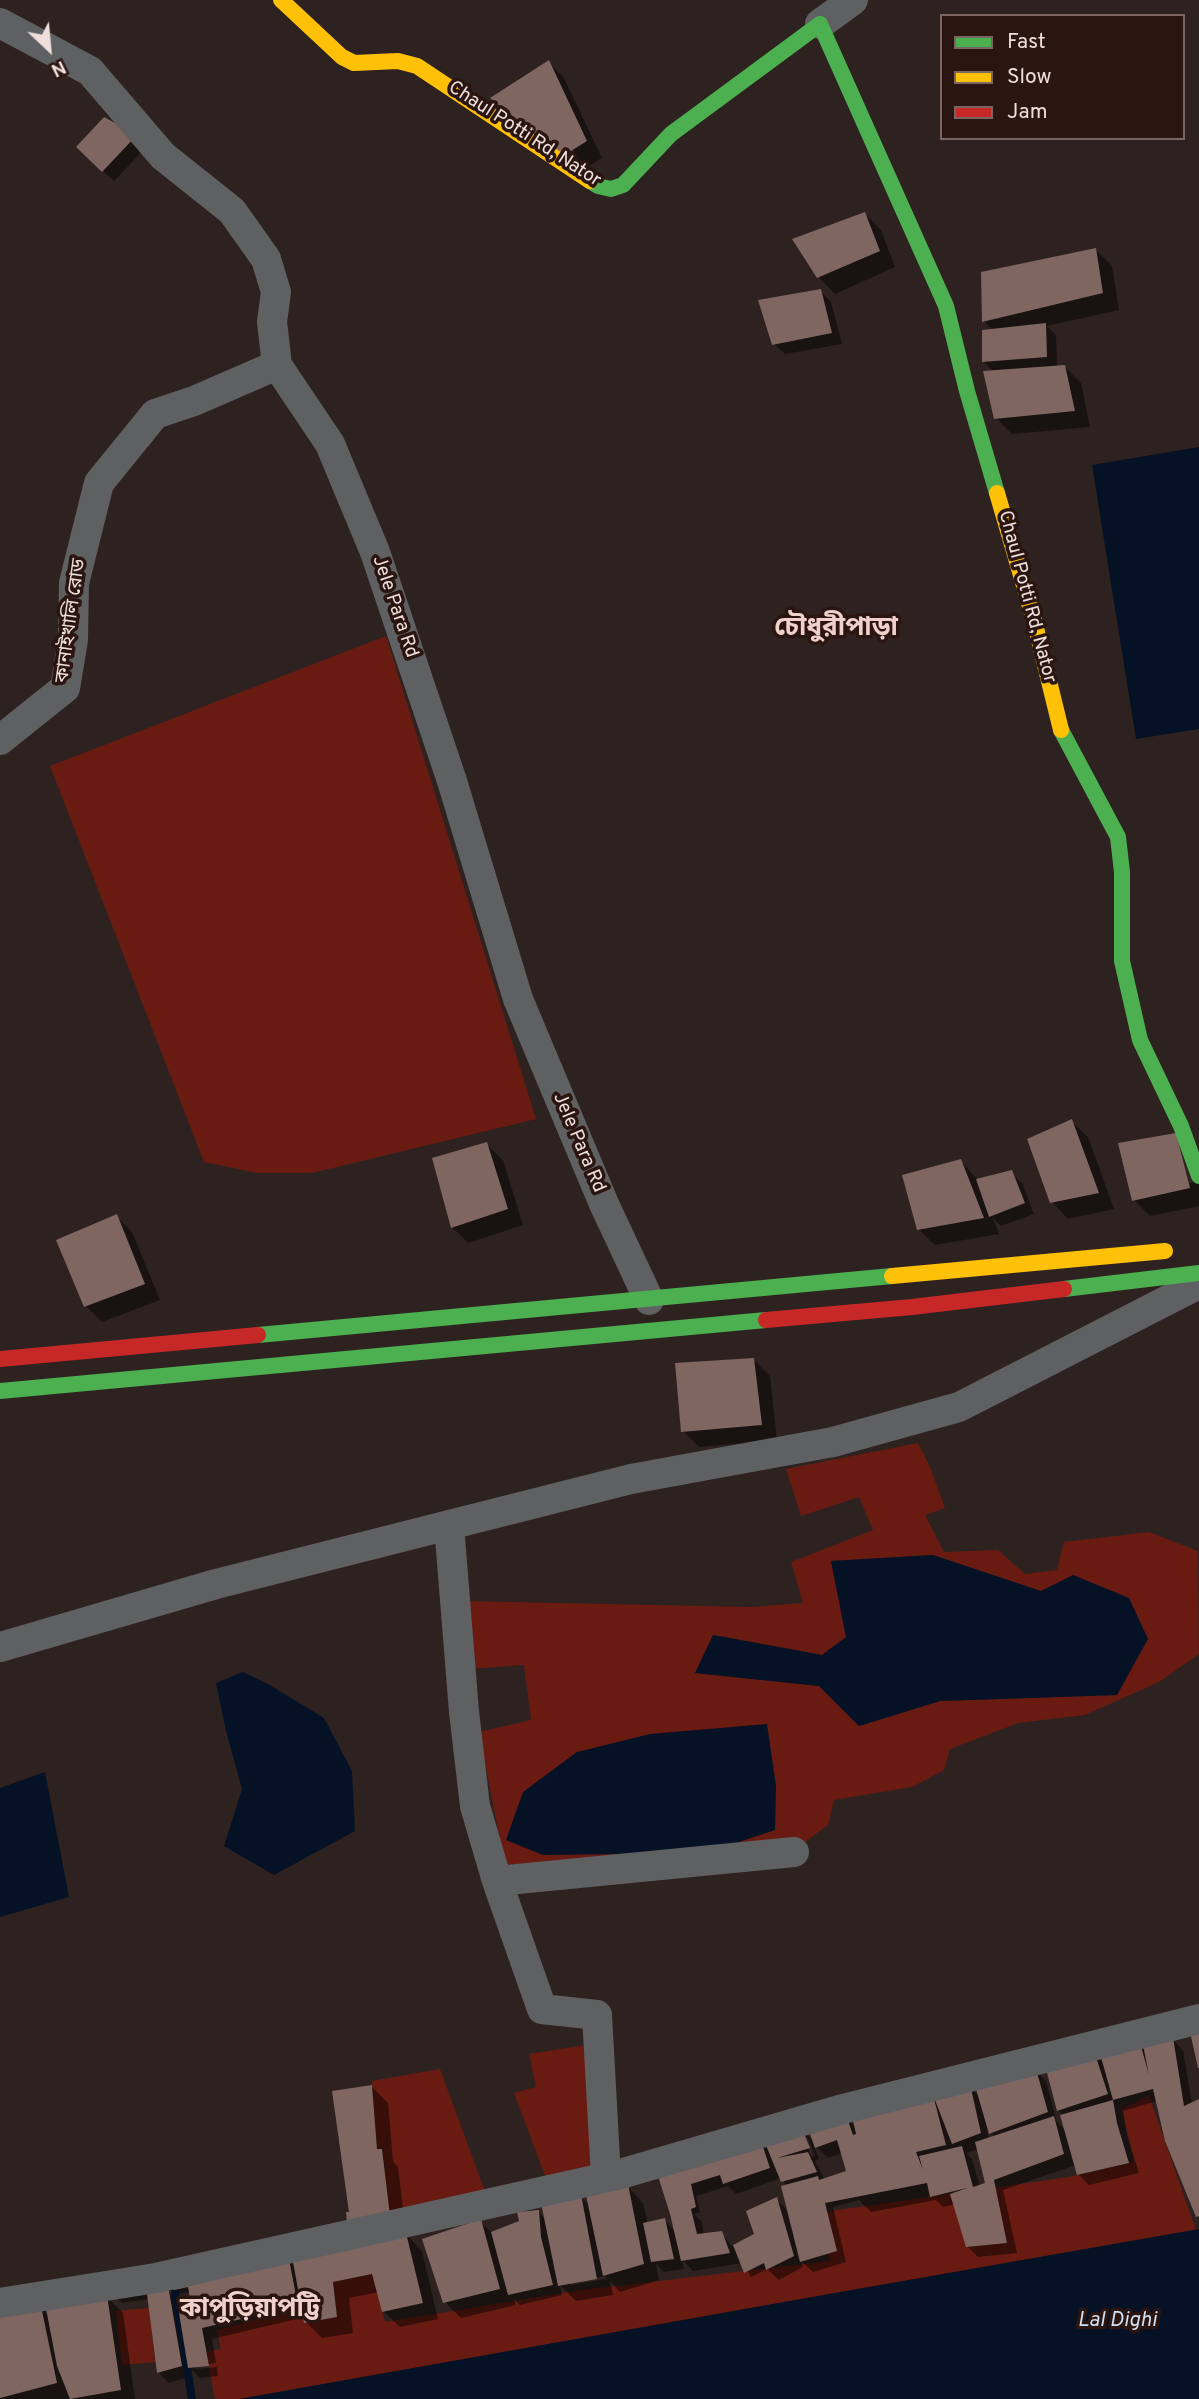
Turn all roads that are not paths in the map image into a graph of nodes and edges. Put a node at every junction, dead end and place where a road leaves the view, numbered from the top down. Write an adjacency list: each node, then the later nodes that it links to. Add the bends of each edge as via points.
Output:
1 (281, 0): 4 (main road, Chaul Potti Rd, Nator, via 342,57 354,62 398,61 417,66 598,186 611,189 623,185 671,134)
2 (853, 0): 4 (street, Chaul Potti Rd, Nator)
3 (0, 23): 5 (street, Jele Para Rd, via 90,71 163,156 232,211 266,259 275,292 272,322)
4 (820, 24): 7 (main road, Chaul Potti Rd, Nator, via 946,306 1062,733 1118,837 1122,961 1140,1040)
5 (277, 365): 6 (street, কানাইখালি রোড, via 155,414 99,483 74,583 73,640 65,688); 11 (street, Jele Para Rd, via 330,444 375,552 452,781 518,999)
6 (0, 740)
7 (1199, 1176)
8 (1185, 1249): 11 (main road)
9 (1199, 1273): 13 (main road, via 912,1307)
10 (1199, 1284): 14 (street, via 959,1407 833,1442 631,1479)
11 (649, 1300): 12 (main road)
12 (0, 1359)
13 (0, 1391)
14 (449, 1525): 15 (street, via 216,1584); 17 (street, via 475,1806)
15 (0, 1647)
16 (794, 1852): 17 (street)
17 (497, 1881): 19 (street, via 542,2009 597,2015)
18 (1199, 2019): 19 (street, via 843,2109)
19 (606, 2177): 20 (street, via 156,2278)
20 (0, 2303)

